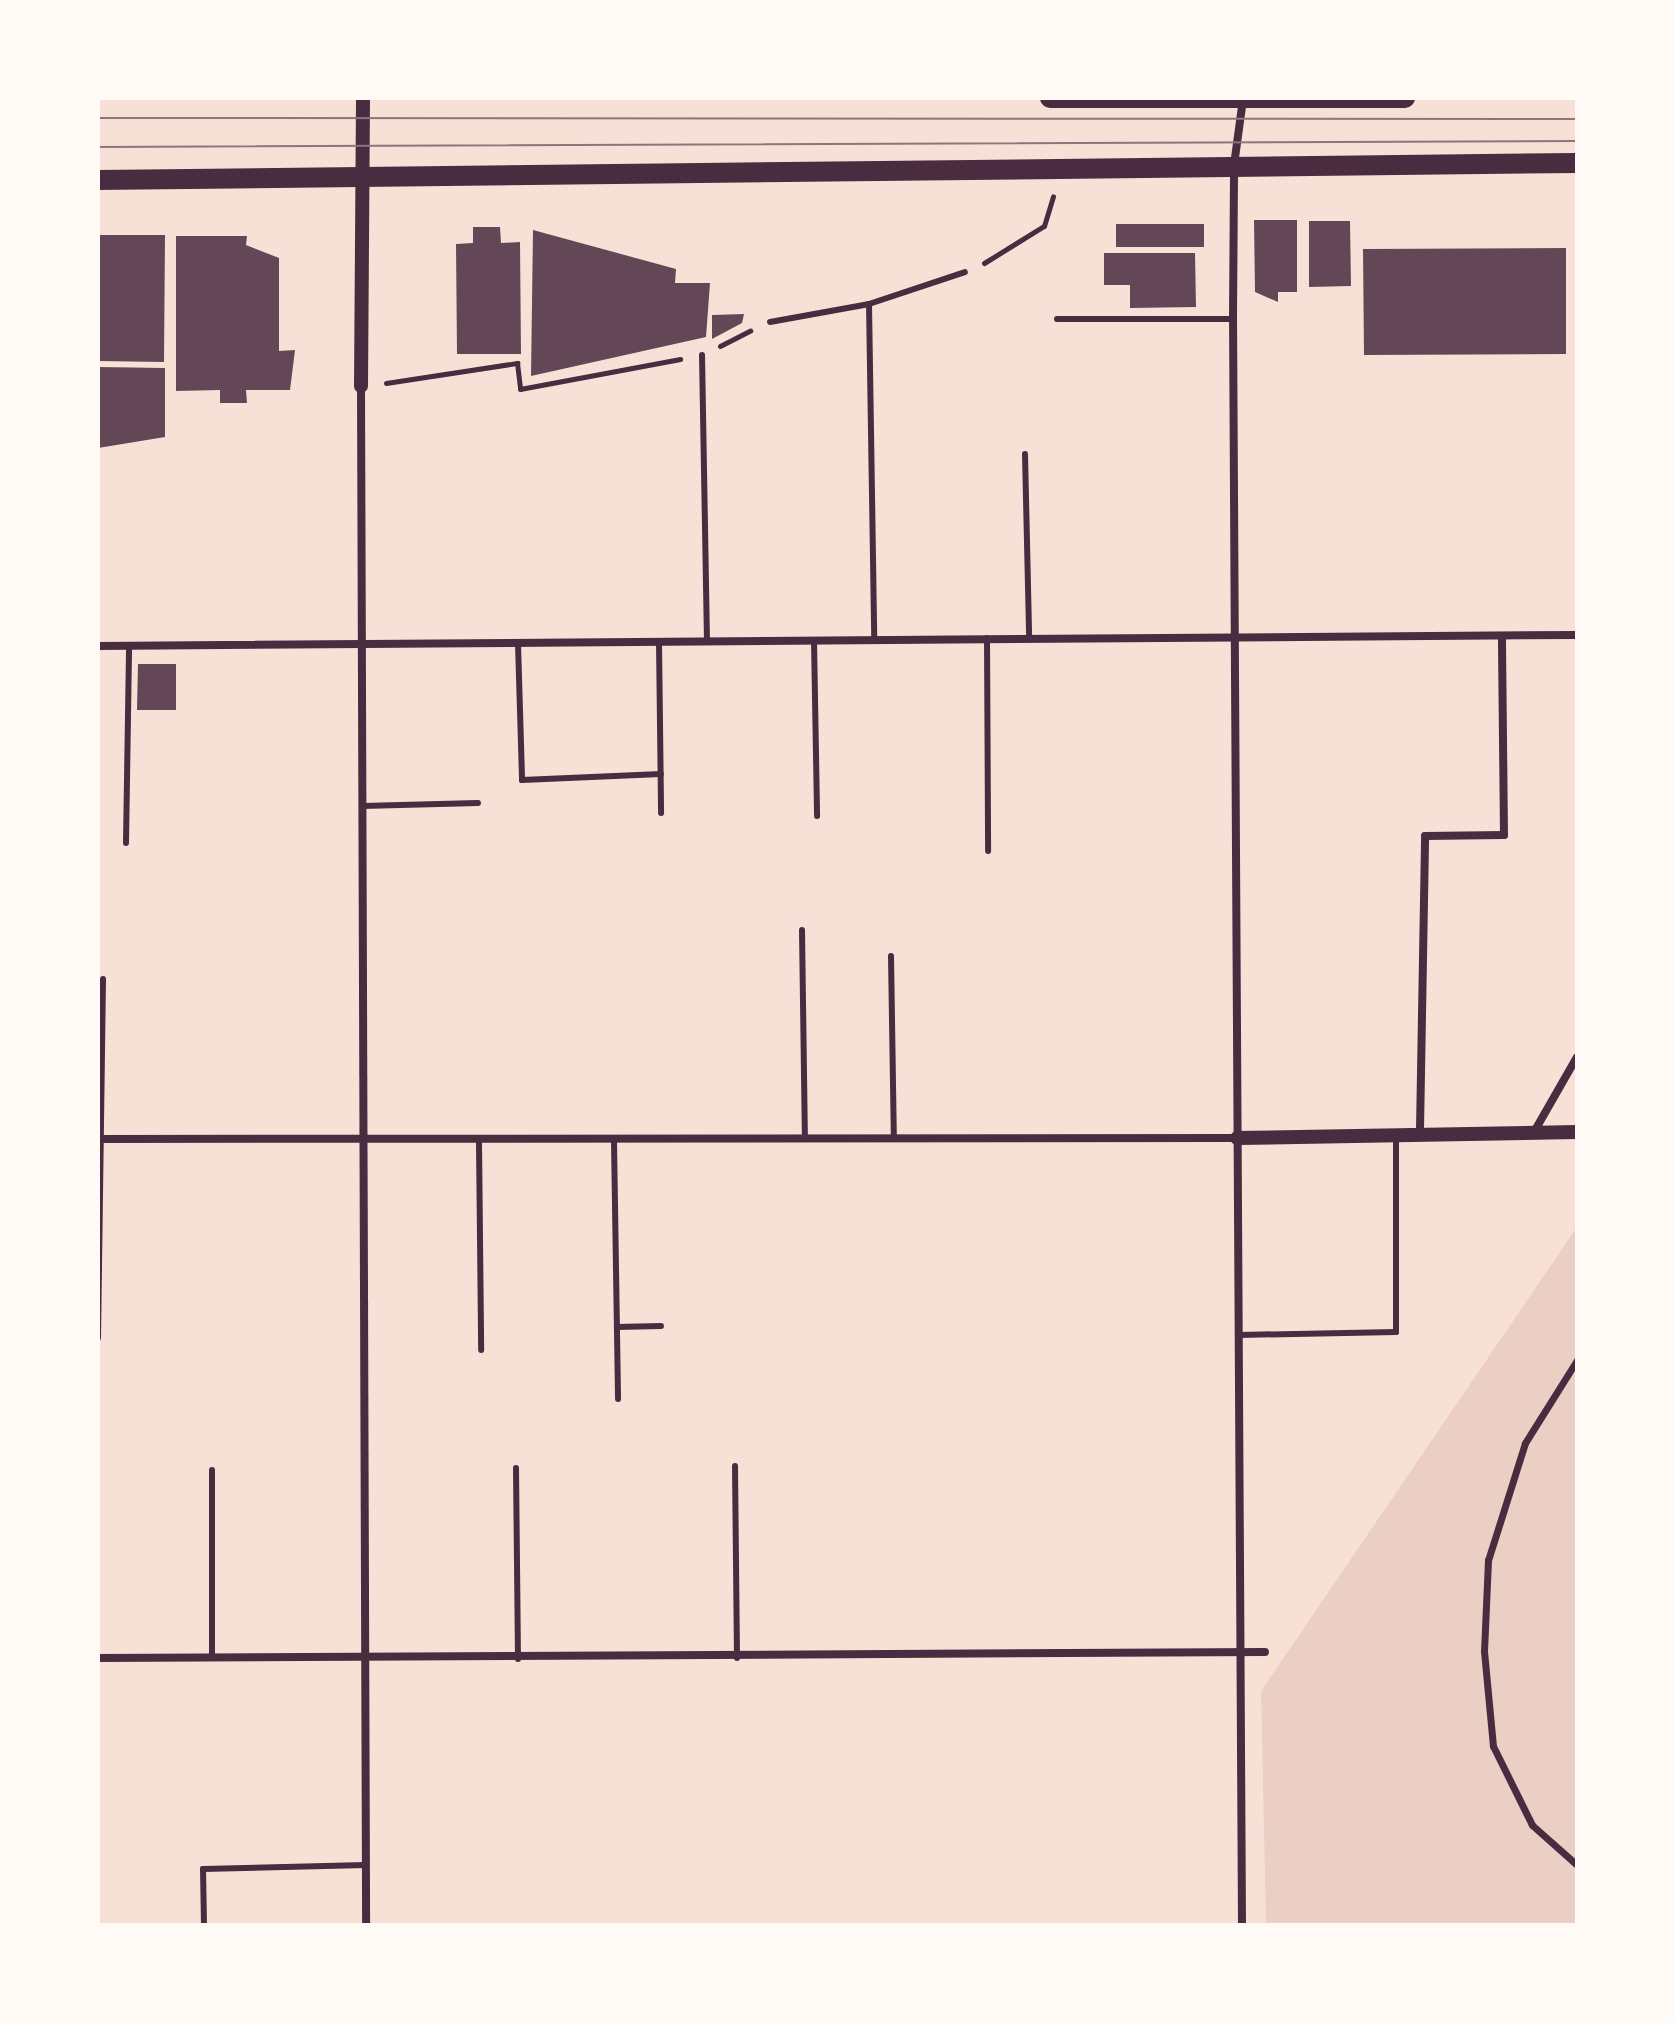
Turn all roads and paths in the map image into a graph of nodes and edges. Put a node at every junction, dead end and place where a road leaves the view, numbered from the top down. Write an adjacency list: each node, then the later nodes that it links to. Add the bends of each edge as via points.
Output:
1 (363, 98): 8 (street)
2 (1050, 98): 4 (main road)
3 (1405, 98): 4 (main road)
4 (1243, 100): 6 (street)
5 (1577, 163): 6 (main road)
6 (1234, 165): 7 (main road); 13 (street)
7 (1056, 167): 8 (main road); 10 (path, via 1044,226)
8 (361, 179): 9 (main road); 16 (street)
9 (98, 180)
10 (965, 272): 11 (lane)
11 (869, 304): 14 (lane); 22 (lane)
12 (1057, 319): 13 (lane)
13 (1233, 319): 25 (street)
14 (770, 322): 15 (path)
15 (702, 355): 16 (path, via 520,389 517,363); 24 (lane)
16 (361, 386): 27 (street)
17 (1025, 454): 20 (lane)
18 (1577, 635): 19 (street)
19 (1502, 636): 25 (street); 43 (street, via 1504,835 1425,836)
20 (1029, 637): 21 (street); 25 (street)
21 (987, 638): 22 (street); 37 (lane)
22 (874, 639): 23 (street)
23 (814, 640): 24 (street); 35 (lane)
24 (707, 641): 26 (street)
25 (1234, 641): 48 (street)
26 (659, 642): 28 (street); 31 (lane)
27 (363, 643): 28 (street); 30 (street); 33 (street)
28 (518, 643): 31 (lane, via 522,780)
29 (98, 646): 30 (street)
30 (129, 646): 36 (lane)
31 (661, 774): 34 (lane)
32 (478, 803): 33 (lane)
33 (361, 806): 50 (street)
34 (661, 813)
35 (817, 816)
36 (126, 843)
37 (988, 851)
38 (802, 930): 46 (lane)
39 (891, 956): 47 (lane)
40 (103, 979): 49 (lane)
41 (1577, 1057): 44 (street)
42 (1396, 1130): 43 (street); 48 (street); 55 (lane, via 1396,1332)
43 (1420, 1130): 44 (street)
44 (1534, 1132): 45 (street)
45 (1577, 1132)
46 (805, 1137): 47 (street); 51 (street)
47 (894, 1138): 48 (street)
48 (1237, 1138): 55 (street)
49 (98, 1139): 50 (street); 56 (lane)
50 (365, 1141): 52 (street); 69 (street)
51 (614, 1141): 52 (street); 54 (lane)
52 (479, 1142): 57 (lane)
53 (661, 1326): 54 (lane)
54 (617, 1327): 59 (lane)
55 (1239, 1335): 63 (street)
56 (98, 1338)
57 (481, 1350)
58 (1577, 1360): 71 (street, via 1525,1443 1492,1545 1484,1651 1493,1746 1532,1825)
59 (618, 1399)
60 (735, 1466): 67 (lane)
61 (516, 1468): 68 (lane)
62 (212, 1470): 66 (lane)
63 (1240, 1652): 64 (street); 67 (street); 74 (street)
64 (1265, 1652)
65 (98, 1658): 66 (street)
66 (212, 1658): 69 (street)
67 (737, 1658): 68 (street)
68 (518, 1659): 69 (street)
69 (367, 1660): 70 (street)
70 (366, 1865): 72 (lane, via 203,1869); 73 (street)
71 (1577, 1865)
72 (204, 1925)
73 (366, 1925)
74 (1242, 1925)

